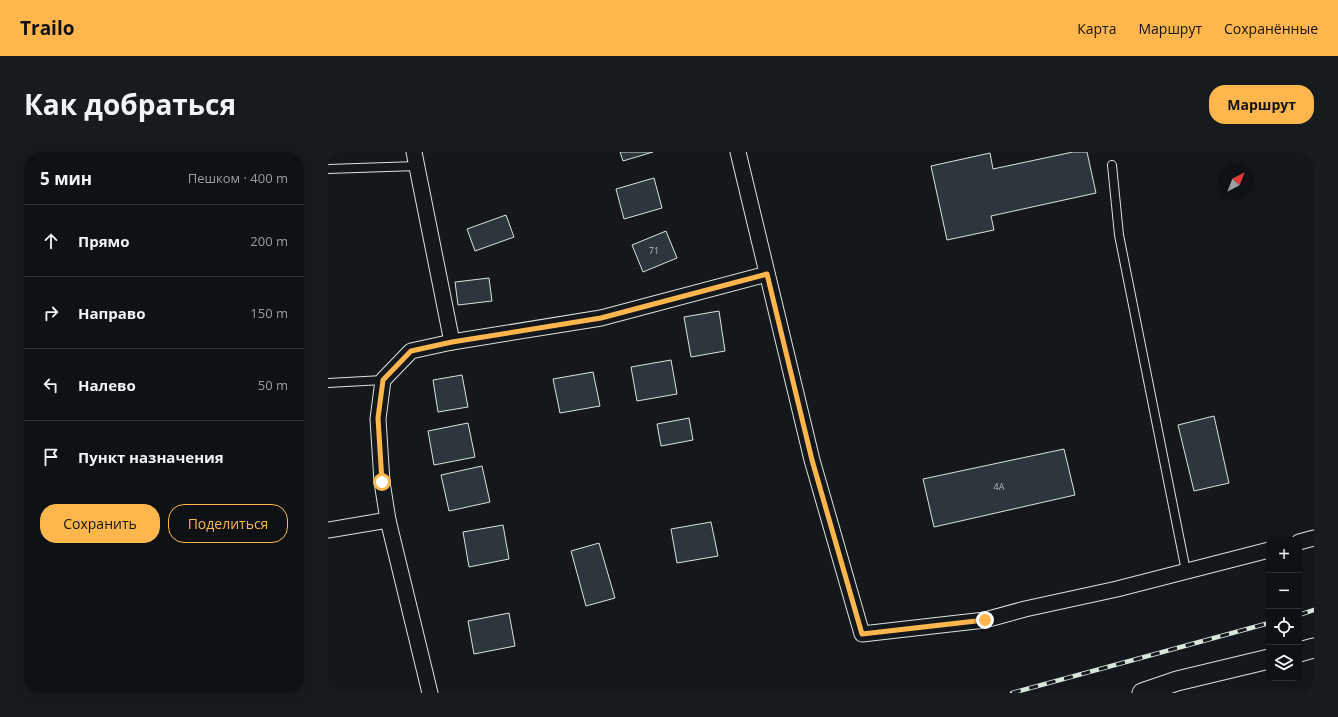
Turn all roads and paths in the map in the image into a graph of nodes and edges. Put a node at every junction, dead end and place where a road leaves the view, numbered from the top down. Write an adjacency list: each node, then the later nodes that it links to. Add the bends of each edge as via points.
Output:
1 (738, 152): 5 (street)
2 (416, 159): 4 (lane); 6 (street)
3 (1112, 166): 14 (lane, via 1119,235)
4 (328, 169)
5 (767, 274): 6 (street, via 601,318); 14 (street, via 812,460 862,634 985,620)
6 (452, 342): 7 (street, via 411,351)
7 (383, 380): 8 (lane); 9 (street, via 378,418 382,482)
8 (328, 382)
9 (388, 520): 10 (street); 19 (street)
10 (328, 530)
11 (1314, 538): 12 (street)
12 (1302, 541)
13 (1266, 551): 14 (street)
14 (1186, 571)
15 (1314, 648): 16 (street)
16 (1302, 651)
17 (1266, 660): 18 (street)
18 (1177, 687): 20 (street)
19 (430, 693)
20 (1142, 693)

